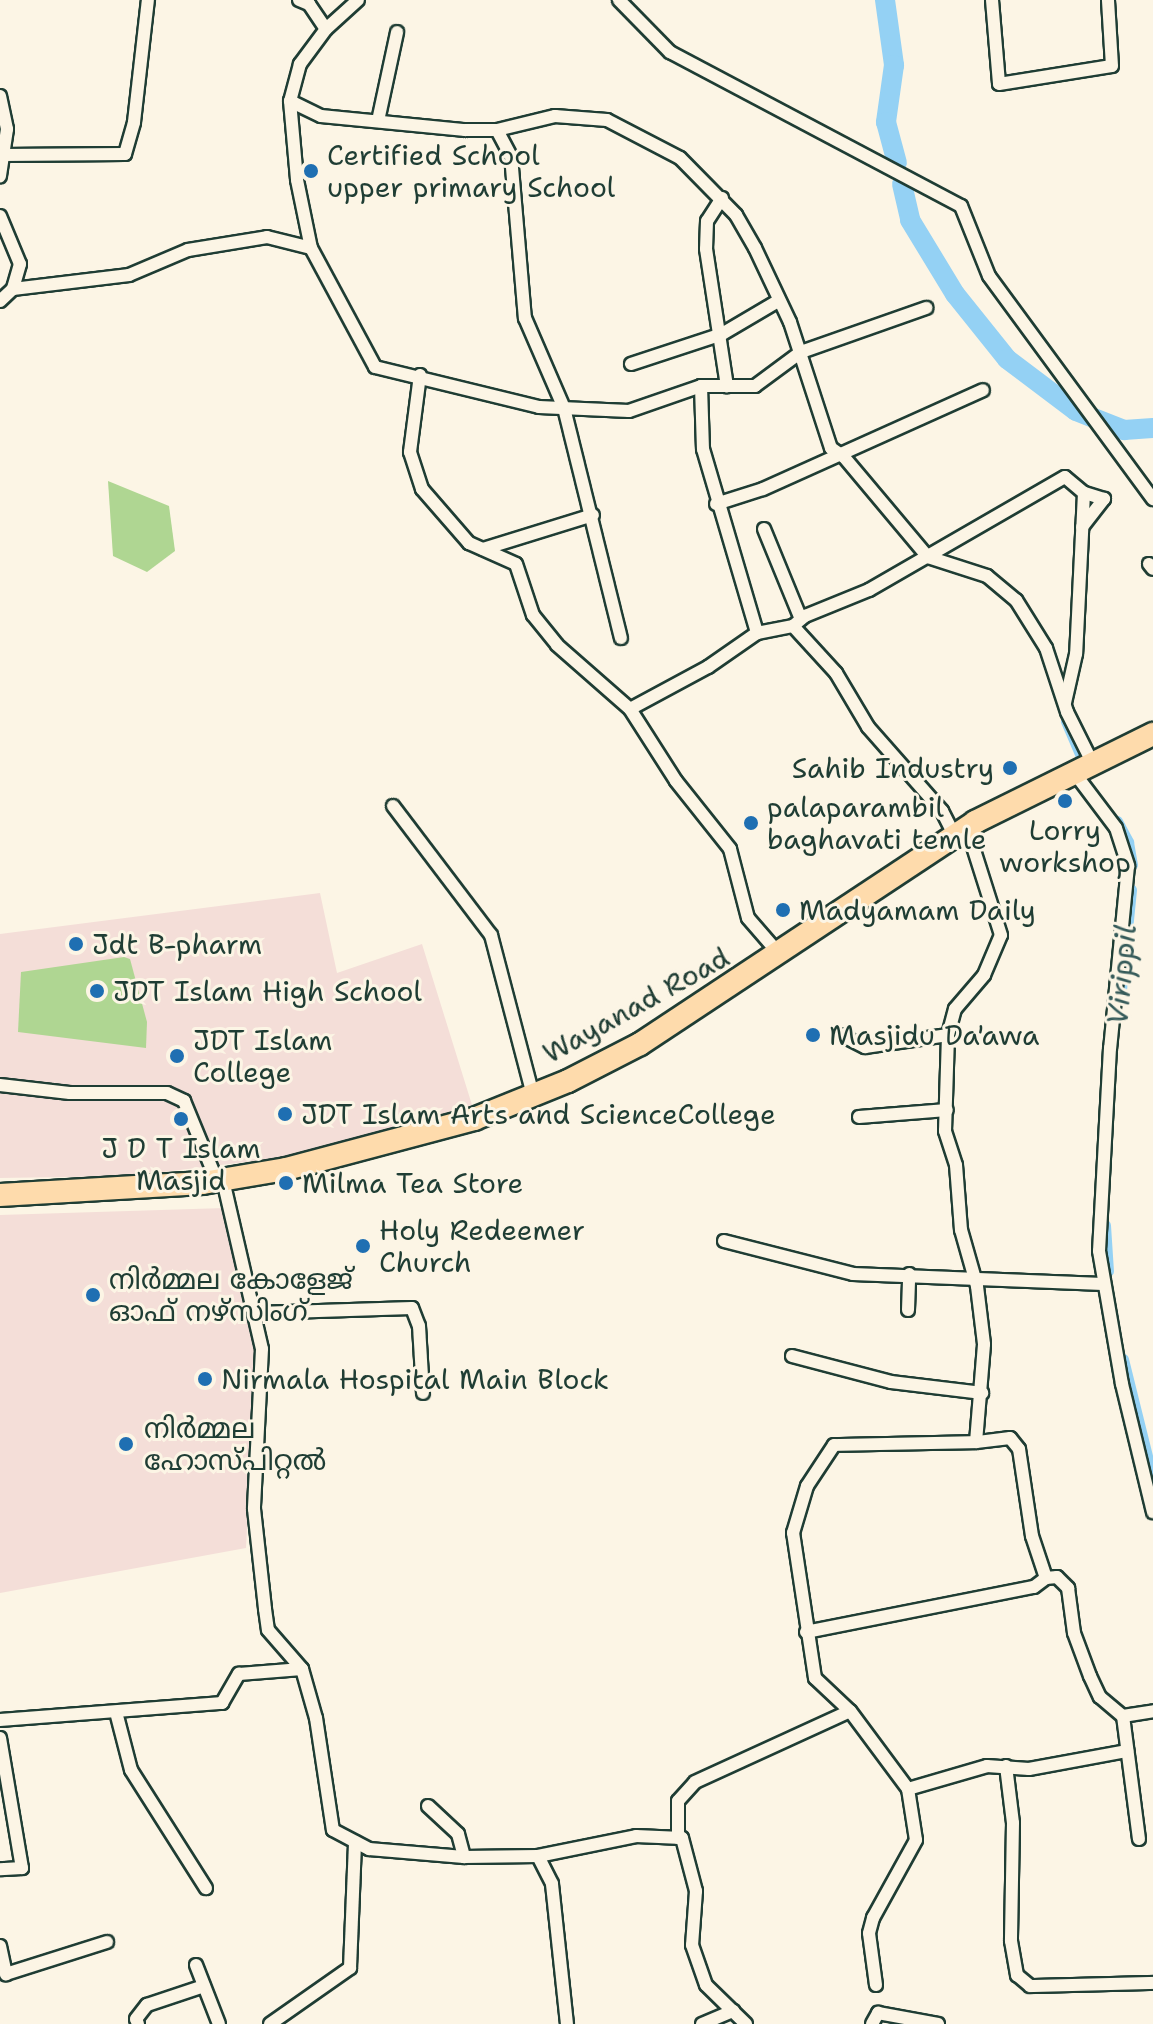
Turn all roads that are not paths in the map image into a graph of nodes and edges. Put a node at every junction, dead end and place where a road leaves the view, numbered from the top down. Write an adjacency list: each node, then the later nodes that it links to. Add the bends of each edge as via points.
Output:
1 (148, 0): 14 (street, via 125,154)
2 (299, 0): 7 (street, via 309,4)
3 (358, 0): 7 (street)
4 (992, 0): 5 (street, via 999,84 1112,66)
5 (1108, 0)
6 (620, 2): 34 (street, via 670,52 961,206 989,276)
7 (326, 29): 10 (street, via 300,64)
8 (397, 32): 11 (street)
9 (0, 96): 12 (street)
10 (290, 101): 11 (street, via 321,116); 19 (street, via 297,180)
11 (378, 121): 13 (street)
12 (2, 122): 14 (street)
13 (497, 130): 16 (street, via 555,116 607,120 680,158); 31 (street, via 511,156 525,318)
14 (3, 155): 15 (street)
15 (0, 176)
16 (722, 198): 22 (street, via 755,248); 24 (street, via 707,221 706,249)
17 (0, 216): 18 (street)
18 (4, 232): 20 (street, via 20,264)
19 (311, 248): 20 (street, via 267,237 188,250 129,275); 27 (street, via 375,367)
20 (13, 289): 21 (street)
21 (0, 301)
22 (778, 301): 24 (street); 25 (street)
23 (926, 308): 25 (street)
24 (722, 334): 26 (street); 29 (street)
25 (801, 352): 29 (street, via 755,386); 32 (street, via 818,419)
26 (631, 364)
27 (420, 375): 31 (street, via 539,407); 39 (street, via 410,452 422,489 469,543)
28 (701, 386): 29 (street); 31 (street, via 629,411); 35 (street, via 703,449)
29 (727, 386)
30 (983, 390): 32 (street)
31 (564, 408): 36 (street)
32 (837, 454): 35 (street, via 763,489); 40 (street)
33 (1084, 493): 37 (street); 37 (street, via 1104,499); 40 (street, via 1065,477)
34 (1153, 499)
35 (716, 504): 42 (street)
36 (593, 515): 39 (street); 43 (street)
37 (1081, 528): 44 (street, via 1076,654)
38 (764, 529): 41 (street)
39 (483, 549): 45 (street, via 516,564 533,615 557,645)
40 (928, 557): 41 (street); 44 (street, via 987,576 1016,600 1046,648)
41 (797, 623): 42 (street); 49 (street, via 836,673 868,727)
42 (757, 633): 45 (street, via 708,667)
43 (621, 638)
44 (1065, 706): 47 (street)
45 (630, 709): 50 (street, via 676,781 730,849 748,918)
46 (1153, 734): 47 (highway, Wayanad Road)
47 (1082, 767): 49 (highway, Wayanad Road); 62 (street, via 1123,842 1128,866 1107,1089 1099,1251)
48 (393, 806): 54 (street, via 491,935)
49 (961, 832): 50 (highway, Wayanad Road); 52 (street, via 1001,935 984,975 955,1009)
50 (780, 955): 54 (highway, Wayanad Road, via 640,1044)
51 (841, 1035): 52 (street, via 865,1047)
52 (948, 1035): 55 (street)
53 (0, 1085): 57 (street, via 70,1093 167,1093 184,1101)
54 (533, 1095): 57 (highway, Wayanad Road, via 417,1137)
55 (947, 1110): 56 (street); 61 (street, via 945,1131 952,1142 961,1230)
56 (859, 1117)
57 (220, 1180): 58 (highway, Wayanad Road, via 104,1193); 64 (street)
58 (0, 1195)
59 (724, 1241): 60 (street, via 853,1274)
60 (909, 1274): 61 (street, via 935,1281); 63 (street)
61 (973, 1275): 62 (street); 67 (street, via 984,1344)
62 (1103, 1284): 69 (street)
63 (908, 1310)
64 (256, 1313): 66 (street, via 412,1308 419,1326); 72 (street, via 262,1349 254,1509 265,1609 268,1630)
65 (792, 1356): 67 (street, via 891,1382)
66 (423, 1393)
67 (982, 1393): 68 (street)
68 (976, 1442): 70 (street, via 1010,1438 1019,1449 1032,1536); 71 (street, via 834,1445 807,1486 793,1533)
69 (1153, 1512)
70 (1046, 1578): 71 (street, via 1034,1587); 76 (street, via 1057,1577 1068,1588 1074,1633 1090,1676 1100,1697)
71 (806, 1632): 73 (street, via 815,1678)
72 (302, 1669): 75 (street, via 239,1674 222,1703); 86 (street, via 316,1718 333,1830)
73 (850, 1711): 82 (street); 84 (street, via 695,1782 678,1801)
74 (1153, 1711): 76 (street)
75 (116, 1712): 77 (street); 90 (street, via 131,1770)
76 (1123, 1716): 79 (street)
77 (0, 1720)
78 (0, 1738): 81 (street)
79 (1127, 1751): 80 (street, via 1029,1769); 85 (street)
80 (1006, 1766): 82 (street, via 945,1775); 94 (street, via 1013,1823 1011,1941 1017,1975 1030,1986)
81 (4, 1780): 89 (street, via 22,1868)
82 (908, 1789): 95 (street, via 916,1840 873,1918 869,1933)
83 (428, 1806): 88 (street, via 458,1834)
84 (678, 1838): 87 (street, via 636,1836); 97 (street, via 696,1891 692,1945 706,1985)
85 (1139, 1839)
86 (355, 1842): 88 (street, via 369,1849); 100 (street, via 350,1968)
87 (538, 1856): 88 (street); 101 (street, via 552,1884)
88 (464, 1857)
89 (0, 1869)
90 (206, 1888)
91 (107, 1942): 92 (street, via 6,1974)
92 (0, 1946)
93 (196, 1965): 96 (street)
94 (1153, 1983)
95 (876, 1985)
96 (204, 1986): 98 (street, via 147,2005); 99 (street)
97 (733, 2011): 102 (street); 103 (street)
98 (138, 2024)
99 (219, 2024)
100 (270, 2024)
101 (567, 2024)
102 (702, 2024)
103 (746, 2024)
104 (872, 2024): 105 (street, via 878,2013)
105 (938, 2024)

